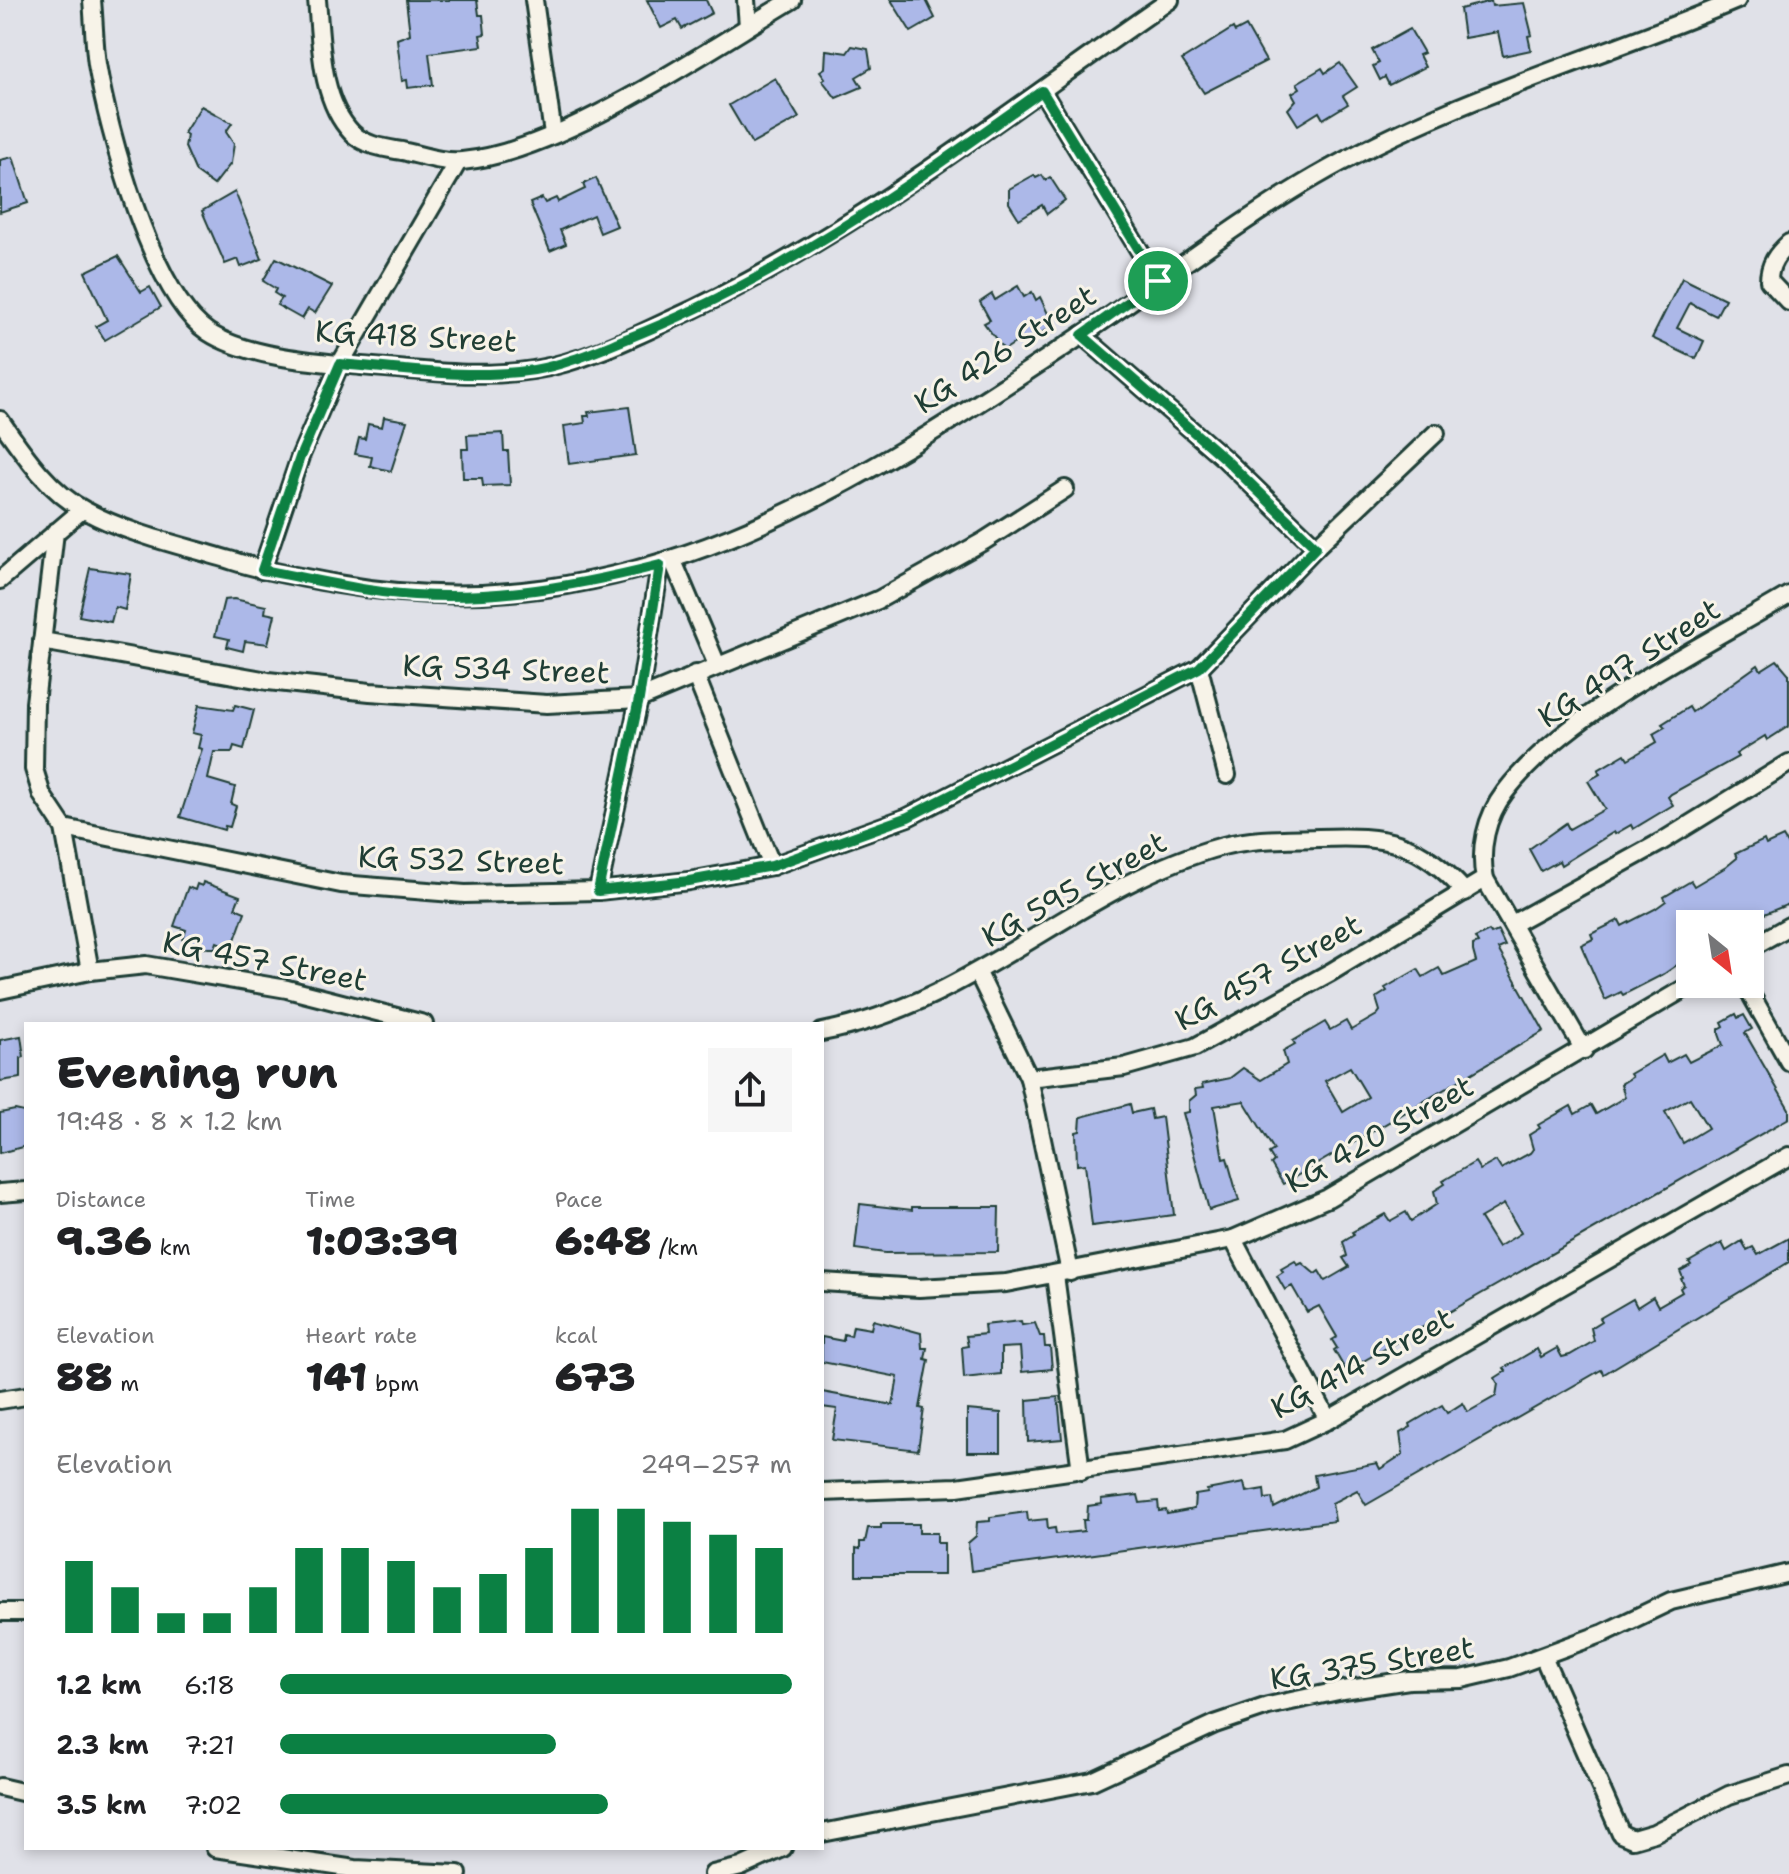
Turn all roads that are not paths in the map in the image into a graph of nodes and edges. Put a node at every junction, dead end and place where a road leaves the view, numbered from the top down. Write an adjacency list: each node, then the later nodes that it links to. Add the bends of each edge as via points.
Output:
1 (92, 0): 16 (street, KG 418 Street, via 109,122 161,274 206,331 237,348)
2 (317, 0): 11 (street, via 324,73 352,133 372,146)
3 (534, 0): 10 (street)
4 (746, 0): 8 (street)
5 (792, 0): 8 (street)
6 (1170, 0): 9 (street, KG 418 Street)
7 (1737, 0): 13 (street, KG 426 Street, via 1437,117 1319,174)
8 (748, 26): 10 (street)
9 (1042, 91): 13 (street); 16 (street, KG 418 Street, via 817,241 708,303 631,338 535,370 486,374)
10 (553, 134): 11 (street, via 502,155)
11 (458, 162): 16 (street)
12 (1789, 243): 14 (street, via 1769,270 1769,281)
13 (1158, 281): 15 (street, KG 426 Street)
14 (1789, 302)
15 (1082, 335): 22 (street, via 1226,460); 23 (street, KG 426 Street, via 834,487 759,526)
16 (340, 364): 24 (street, via 300,457)
17 (0, 420): 20 (street, via 27,460)
18 (1436, 433): 22 (street, KG 532 Street)
19 (1065, 489): 28 (street, KG 534 Street, via 878,600)
20 (82, 510): 21 (street); 24 (street, KG 426 Street)
21 (55, 532): 25 (street); 27 (street)
22 (1316, 547): 29 (street, KG 532 Street)
23 (666, 563): 24 (street, KG 426 Street, via 592,582 503,595 383,592); 28 (street); 31 (street)
24 (262, 570)
25 (0, 580)
26 (1789, 595): 36 (street, KG 497 Street, via 1610,702 1543,752 1504,793 1492,814 1481,858)
27 (42, 641): 31 (street, KG 534 Street, via 268,681 370,692 547,704); 34 (street, via 34,769 42,795)
28 (717, 665): 30 (street, KG 534 Street)
29 (1199, 668): 33 (street); 35 (street, KG 532 Street, via 908,817)
30 (695, 674): 31 (street, KG 534 Street); 35 (street)
31 (639, 699): 37 (street)
32 (1789, 763): 39 (street)
33 (1227, 775)
34 (64, 828): 37 (street, KG 532 Street, via 341,884 521,896); 42 (street)
35 (772, 866): 37 (street, KG 532 Street)
36 (1485, 879): 38 (street, KG 457 Street); 39 (street)
37 (598, 891)
38 (1465, 892): 43 (street, KG 595 Street, via 1427,855 1380,838 1248,841 1199,854 1137,881); 51 (street, KG 457 Street, via 1195,1047 1124,1067)
39 (1512, 924): 49 (street)
40 (1789, 926): 41 (street)
41 (1764, 940)
42 (90, 971): 44 (street, KG 457 Street); 47 (street, KG 457 Street, via 146,965 190,971)
43 (978, 973): 48 (street, via 894,1015); 51 (street)
44 (0, 990)
45 (1676, 994): 49 (street, KG 420 Street)
46 (1753, 998): 50 (street)
47 (416, 1022)
48 (824, 1032)
49 (1584, 1050): 55 (street, KG 420 Street, via 1328,1198)
50 (1789, 1062)
51 (1029, 1078): 56 (street)
52 (1789, 1156): 60 (street, KG 414 Street)
53 (24, 1191): 54 (street)
54 (0, 1193)
55 (1233, 1239): 56 (street, KG 420 Street); 60 (street)
56 (1063, 1273): 57 (street, KG 420 Street, via 1006,1283 919,1288); 61 (street)
57 (824, 1282)
58 (24, 1396): 59 (street)
59 (0, 1400)
60 (1328, 1420): 61 (street, KG 414 Street, via 1285,1440)
61 (1081, 1471): 62 (street, KG 414 Street, via 957,1487)
62 (824, 1492)
63 (1789, 1573): 66 (street, KG 375 Street, via 1671,1601)
64 (0, 1612): 65 (street)
65 (24, 1612)
66 (1543, 1656): 67 (street, via 1621,1834 1633,1839 1654,1833 1729,1795); 70 (street, KG 375 Street, via 1462,1679 1409,1680 1268,1706 1215,1724 1092,1781)
67 (1789, 1776)
68 (0, 1787): 69 (street)
69 (24, 1793)
70 (824, 1833)
71 (228, 1850): 73 (street, via 355,1869)
72 (779, 1850): 74 (street)
73 (458, 1874)
74 (713, 1874)

